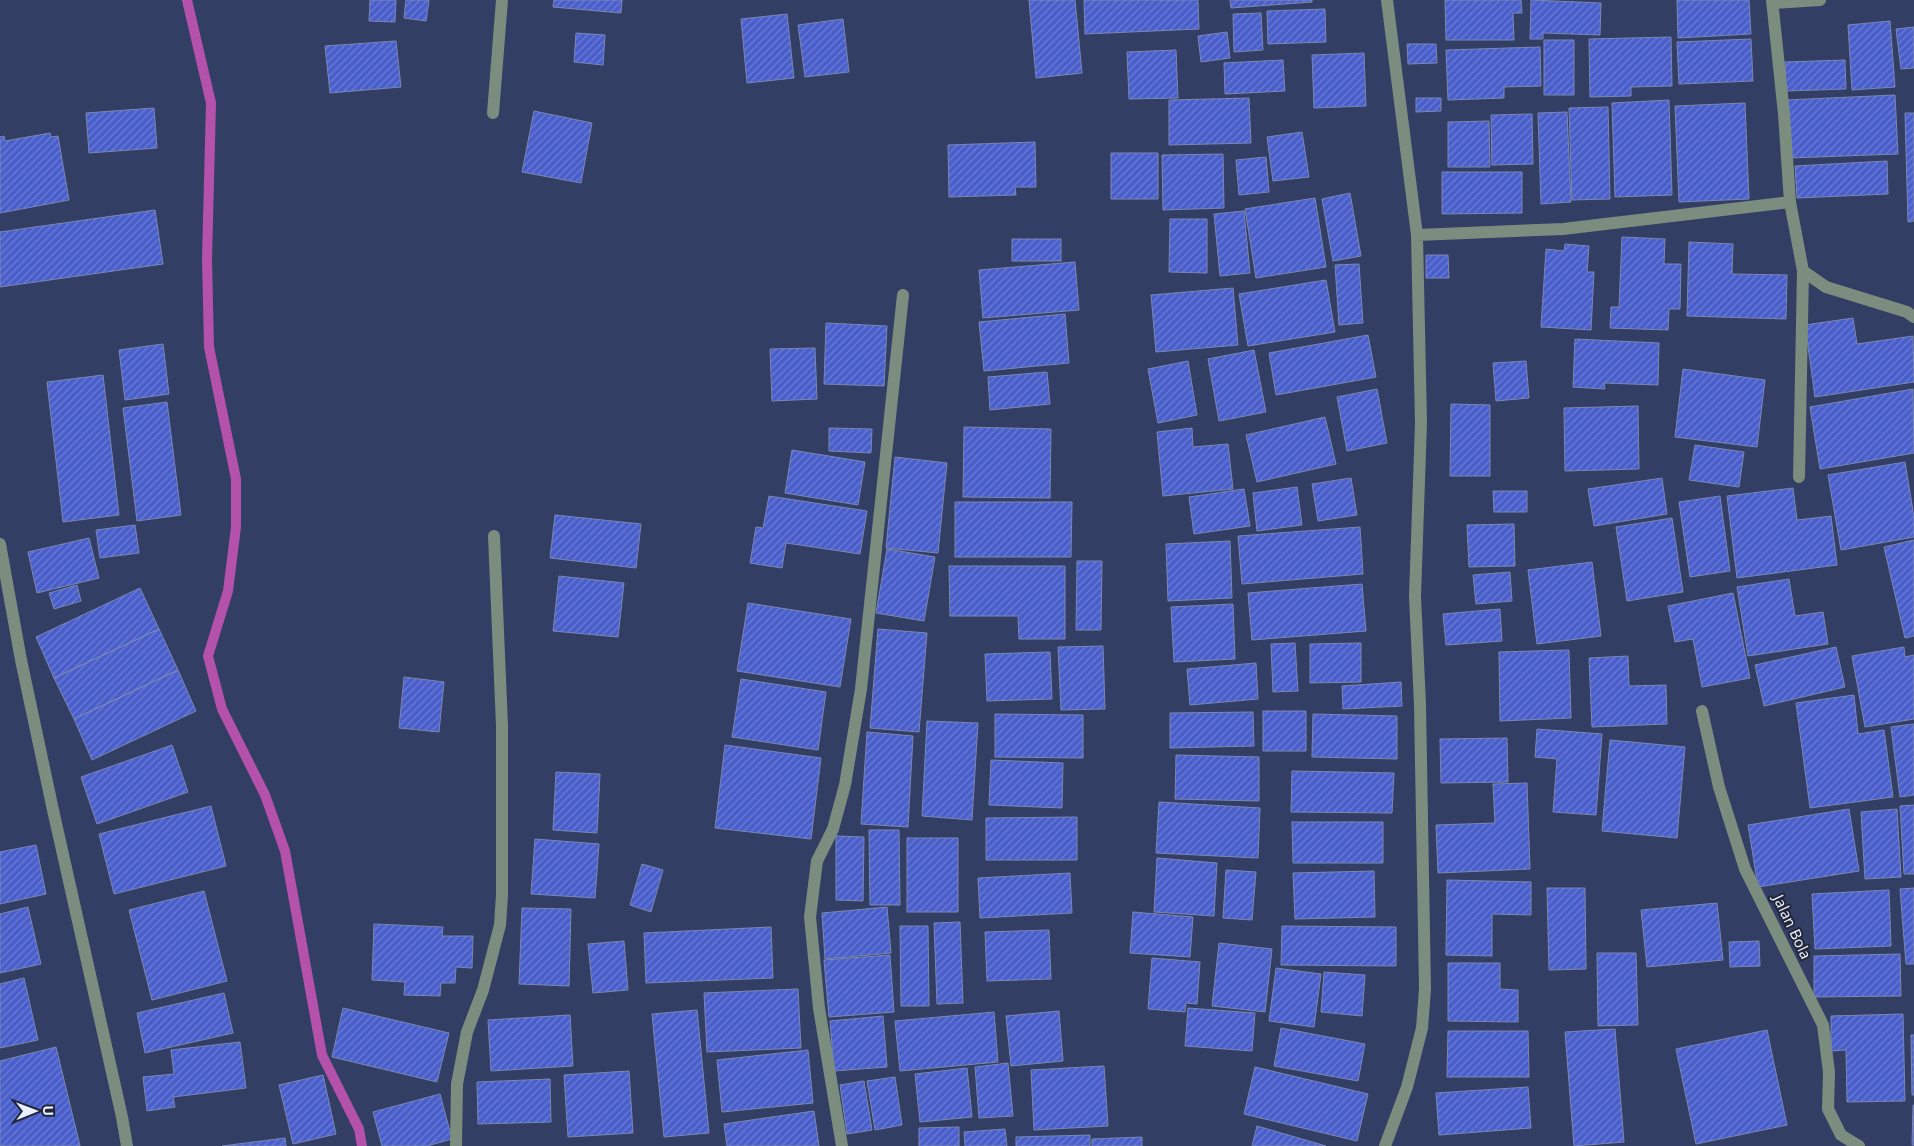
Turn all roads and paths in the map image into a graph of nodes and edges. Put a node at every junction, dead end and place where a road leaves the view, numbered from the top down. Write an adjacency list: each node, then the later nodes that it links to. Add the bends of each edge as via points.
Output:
1 (502, 0): 5 (street)
2 (1386, 0): 7 (street)
3 (1820, 0): 4 (street)
4 (1772, 2): 6 (street)
5 (493, 113)
6 (1790, 202): 7 (street, via 1563,229); 8 (street)
7 (1416, 235): 18 (street, via 1421,423 1415,596 1425,989 1422,1028)
8 (1803, 271): 10 (street, via 1826,287); 11 (street)
9 (903, 295): 17 (street, via 860,689 845,785 834,829 817,861 810,917 819,1008)
10 (1914, 317)
11 (1799, 477)
12 (494, 536): 16 (street, via 502,726 502,895 500,925 483,990 467,1032 457,1084)
13 (0, 544): 15 (street, via 33,716)
14 (1702, 711): 19 (street, Jalan Bola, via 1719,787 1745,869 1823,1025 1830,1072 1828,1110 1841,1135)
15 (127, 1146)
16 (456, 1146)
17 (842, 1146)
18 (1385, 1146)
19 (1859, 1146)

